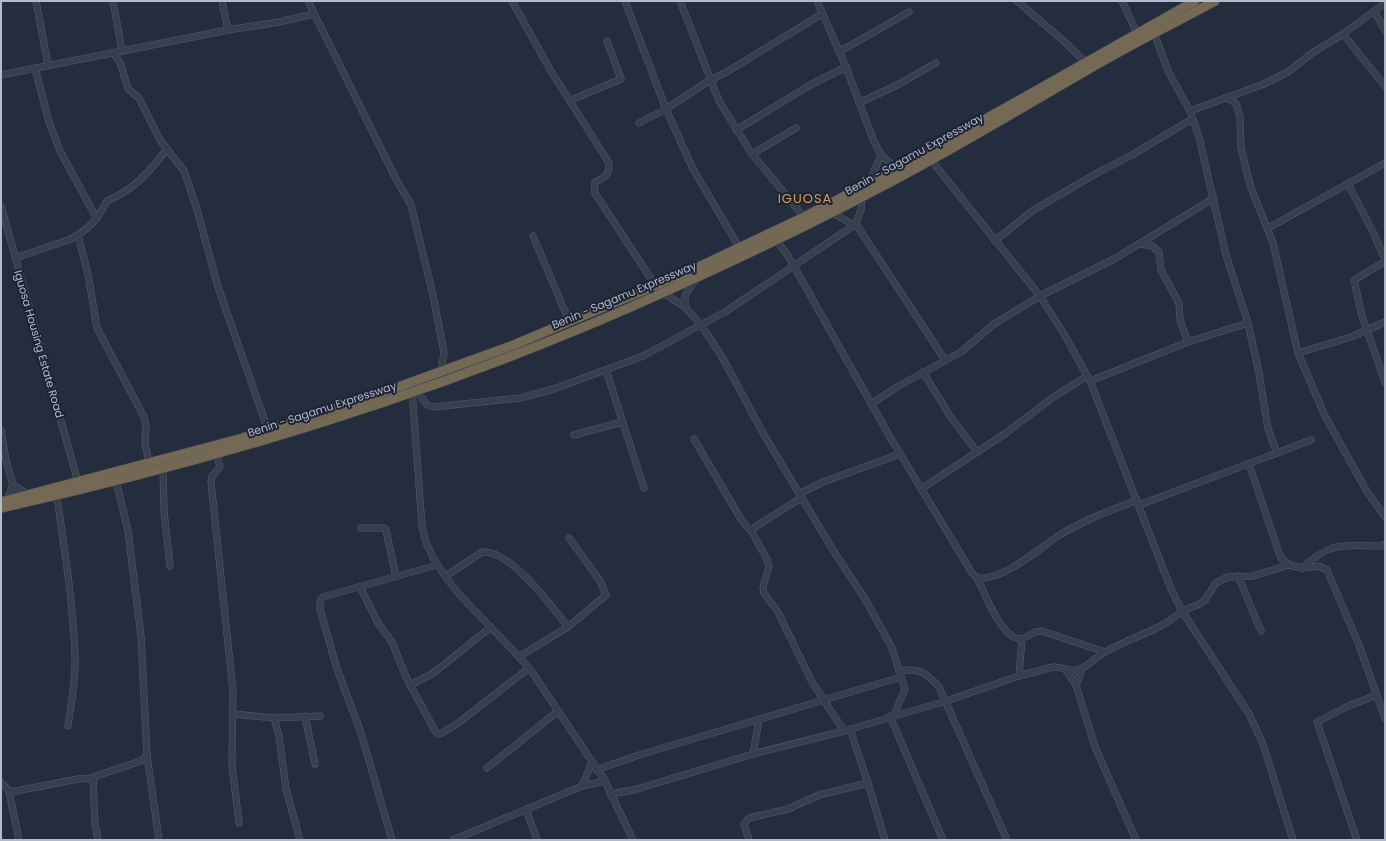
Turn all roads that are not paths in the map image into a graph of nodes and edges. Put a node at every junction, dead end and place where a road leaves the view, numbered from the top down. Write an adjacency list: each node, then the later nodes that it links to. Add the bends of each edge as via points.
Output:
1 (36, 1): 29 (street)
2 (113, 1): 24 (street)
3 (222, 1): 18 (street)
4 (308, 1): 16 (street)
5 (512, 1): 36 (street, via 551,71)
6 (625, 1): 38 (street)
7 (680, 1): 33 (street)
8 (817, 1): 17 (street)
9 (1017, 1): 27 (street)
10 (1122, 1): 20 (street)
11 (1195, 1): 20 (highway)
12 (1215, 1): 21 (highway, Benin - Sagamu Expressway)
13 (1385, 3): 14 (street)
14 (1374, 11): 19 (street); 22 (street)
15 (909, 12): 25 (street)
16 (314, 14): 18 (street); 83 (street, via 411,205 444,352)
17 (822, 14): 25 (street); 33 (street)
18 (228, 30): 24 (street)
19 (1385, 30)
20 (1137, 33): 27 (highway)
21 (1154, 33): 39 (street, via 1168,72); 48 (highway, Benin - Sagamu Expressway)
22 (1343, 34): 34 (street); 35 (street, via 1288,72)
23 (607, 41): 36 (street, via 621,79)
24 (122, 51): 26 (street)
25 (839, 52): 30 (street)
26 (114, 53): 29 (street); 45 (street, via 128,89 142,102)
27 (1085, 62): 44 (highway)
28 (936, 63): 37 (street)
29 (48, 65): 31 (street)
30 (846, 67): 37 (street); 43 (street, via 801,90)
31 (35, 68): 32 (street); 58 (street, via 49,122 60,151)
32 (1, 75)
33 (710, 80): 38 (street); 43 (street)
34 (1385, 86)
35 (1227, 98): 39 (street); 60 (street, via 1237,106 1245,165 1251,188)
36 (571, 100): 70 (street, via 609,163 610,170 607,176 594,183 595,193)
37 (859, 103): 47 (street)
38 (666, 109): 41 (street); 66 (street, via 693,168)
39 (1190, 111): 40 (street)
40 (1192, 119): 54 (street); 64 (street, via 1032,211)
41 (639, 123)
42 (796, 128): 46 (street)
43 (736, 130): 46 (street)
44 (933, 148): 48 (street); 50 (highway)
45 (167, 149): 58 (street, via 140,181 123,194 107,200); 92 (street, via 184,171 218,287)
46 (752, 154): 57 (street)
47 (881, 155): 50 (street); 51 (street)
48 (931, 160): 53 (highway, Benin - Sagamu Expressway); 64 (street)
49 (1385, 163): 52 (street)
50 (897, 169): 51 (highway)
51 (868, 184): 57 (highway)
52 (1348, 184): 60 (street); 78 (street, via 1385,259 1354,280)
53 (862, 197): 56 (highway, Benin - Sagamu Expressway); 59 (street)
54 (1214, 198): 65 (street); 76 (street, via 1226,254)
55 (1, 206): 67 (street, Iguosa Housing Estate Road)
56 (832, 212): 59 (street); 63 (highway, Benin - Sagamu Expressway)
57 (804, 217): 66 (highway)
58 (97, 219): 61 (street)
59 (856, 224): 68 (street); 81 (street)
60 (1268, 228): 80 (street)
61 (78, 235): 67 (street); 101 (street, via 97,328 144,417)
62 (533, 236): 74 (street)
63 (776, 240): 68 (street); 69 (highway, Benin - Sagamu Expressway)
64 (996, 241): 72 (street)
65 (1141, 244): 72 (street); 79 (street, via 1152,246 1159,252 1161,270 1178,304 1180,320)
66 (739, 247): 70 (highway)
67 (14, 258): 105 (street, Iguosa Housing Estate Road)
68 (793, 266): 77 (street, via 725,312); 89 (street)
69 (697, 277): 71 (highway, Benin - Sagamu Expressway); 73 (street, via 685,295)
70 (655, 285): 74 (highway)
71 (663, 293): 73 (street); 88 (highway, Benin - Sagamu Expressway, via 577,330)
72 (1040, 296): 81 (street, via 994,324 961,352); 85 (street)
73 (685, 307): 77 (street)
74 (569, 321): 83 (highway, via 511,346)
75 (1385, 322): 78 (street)
76 (1248, 323): 79 (street); 98 (street, via 1267,422)
77 (701, 325): 82 (street, via 643,356); 111 (street, via 721,354)
78 (1367, 330): 80 (street); 86 (street)
79 (1188, 342): 85 (street)
80 (1298, 353): 115 (street, via 1325,416 1366,490)
81 (945, 360): 84 (street)
82 (606, 370): 88 (street, via 520,398 434,407 427,405); 90 (street)
83 (441, 371): 87 (highway)
84 (924, 372): 89 (street); 97 (street, via 950,416)
85 (1088, 378): 97 (street); 113 (street)
86 (1385, 381)
87 (410, 382): 88 (street); 92 (highway)
88 (415, 391): 96 (highway, Benin - Sagamu Expressway); 120 (street, via 422,526)
89 (871, 404): 99 (street)
90 (622, 422): 93 (street); 107 (street)
91 (1, 430): 106 (street)
92 (268, 430): 96 (highway)
93 (574, 435)
94 (694, 439): 117 (street, via 742,521)
95 (1311, 440): 98 (street)
96 (240, 444): 100 (highway, Benin - Sagamu Expressway); 101 (highway)
97 (977, 452): 108 (street)
98 (1277, 453): 102 (street)
99 (900, 454): 108 (street); 111 (street, via 823,482)
100 (217, 455): 103 (highway, Benin - Sagamu Expressway); 147 (street, via 220,467 210,482)
101 (149, 463): 105 (highway)
102 (1249, 464): 113 (street); 121 (street, via 1279,553)
103 (163, 469): 104 (highway, Benin - Sagamu Expressway); 122 (street, via 164,511)
104 (116, 481): 109 (highway, Benin - Sagamu Expressway); 157 (street, via 128,531 141,636)
105 (78, 482): 109 (highway)
106 (13, 485): 110 (street); 112 (street)
107 (644, 488)
108 (921, 489): 127 (street)
109 (56, 492): 110 (highway); 114 (highway, Benin - Sagamu Expressway); 154 (street, via 75,658)
110 (29, 495): 112 (highway)
111 (800, 496): 117 (street, via 755,527); 139 (street, via 865,599 892,648)
112 (4, 501)
113 (1138, 503): 127 (street, via 1089,520 1059,536 1026,560 987,577); 129 (street)
114 (1, 508)
115 (1385, 517)
116 (361, 528): 126 (street, via 386,530)
117 (752, 532): 144 (street, via 768,559 764,594 778,612)
118 (569, 538): 131 (street, via 600,581 606,595)
119 (1384, 547): 123 (street, via 1339,546 1316,555)
120 (437, 565): 124 (street); 126 (street)
121 (1289, 565): 123 (street); 125 (street, via 1253,576)
122 (170, 566)
123 (1303, 568): 143 (street, via 1319,566 1327,570)
124 (446, 576): 130 (street); 131 (street, via 482,552 497,555 519,570)
125 (1238, 576): 129 (street, via 1228,577 1216,583 1205,600); 132 (street)
126 (396, 577): 128 (street)
127 (977, 578): 133 (street, via 1001,626 1012,637)
128 (360, 587): 141 (street, via 378,623 392,642); 175 (street, via 324,598 320,601 320,609 336,669 361,732)
129 (1182, 611): 134 (street, via 1165,624); 184 (street, via 1249,714 1263,744)
130 (491, 627): 135 (street); 141 (street, via 432,674)
131 (568, 627): 135 (street)
132 (1261, 631)
133 (1022, 639): 134 (street, via 1042,631); 140 (street)
134 (1105, 652): 138 (street)
135 (520, 656): 136 (street)
136 (529, 668): 141 (street, via 457,724 440,734 434,731); 146 (street)
137 (1065, 669): 138 (street); 140 (street, via 1053,667); 142 (street)
138 (1082, 669): 142 (street)
139 (900, 674): 144 (street); 145 (street, via 916,670 929,676 939,687); 150 (street, via 905,688)
140 (1019, 676): 145 (street)
141 (410, 685)
142 (1076, 686): 183 (street, via 1095,747)
143 (1377, 695): 152 (street); 185 (street, via 1317,722)
144 (823, 700): 153 (street); 155 (street)
145 (946, 701): 150 (street); 182 (street)
146 (558, 711): 158 (street); 160 (street)
147 (234, 714): 151 (street); 170 (street, via 232,766)
148 (306, 716): 149 (street); 151 (street); 159 (street)
149 (320, 716)
150 (892, 716): 155 (street); 181 (street)
151 (274, 718): 174 (street, via 286,789)
152 (1385, 718)
153 (758, 720): 156 (street); 161 (street)
154 (68, 726)
155 (847, 730): 156 (street); 165 (street)
156 (753, 754): 168 (street, via 634,790)
157 (147, 756): 162 (street, via 141,761); 173 (street)
158 (592, 762): 161 (street); 166 (street)
159 (316, 764)
160 (487, 768)
161 (596, 770): 163 (street)
162 (93, 778): 167 (street); 172 (street)
163 (605, 781): 166 (street); 168 (street)
164 (1, 782): 167 (street)
165 (868, 783): 179 (street, via 819,795 788,809 749,818 744,824); 180 (street)
166 (582, 786): 169 (street)
167 (9, 791): 171 (street)
168 (610, 794): 178 (street)
169 (526, 809): 176 (street); 177 (street)
170 (239, 823)
171 (19, 840)
172 (98, 840)
173 (159, 840)
174 (300, 840)
175 (392, 840)
176 (454, 840)
177 (537, 840)
178 (634, 840)
179 (749, 840)
180 (885, 840)
181 (943, 840)
182 (1007, 840)
183 (1136, 840)
184 (1293, 840)
185 (1357, 840)

